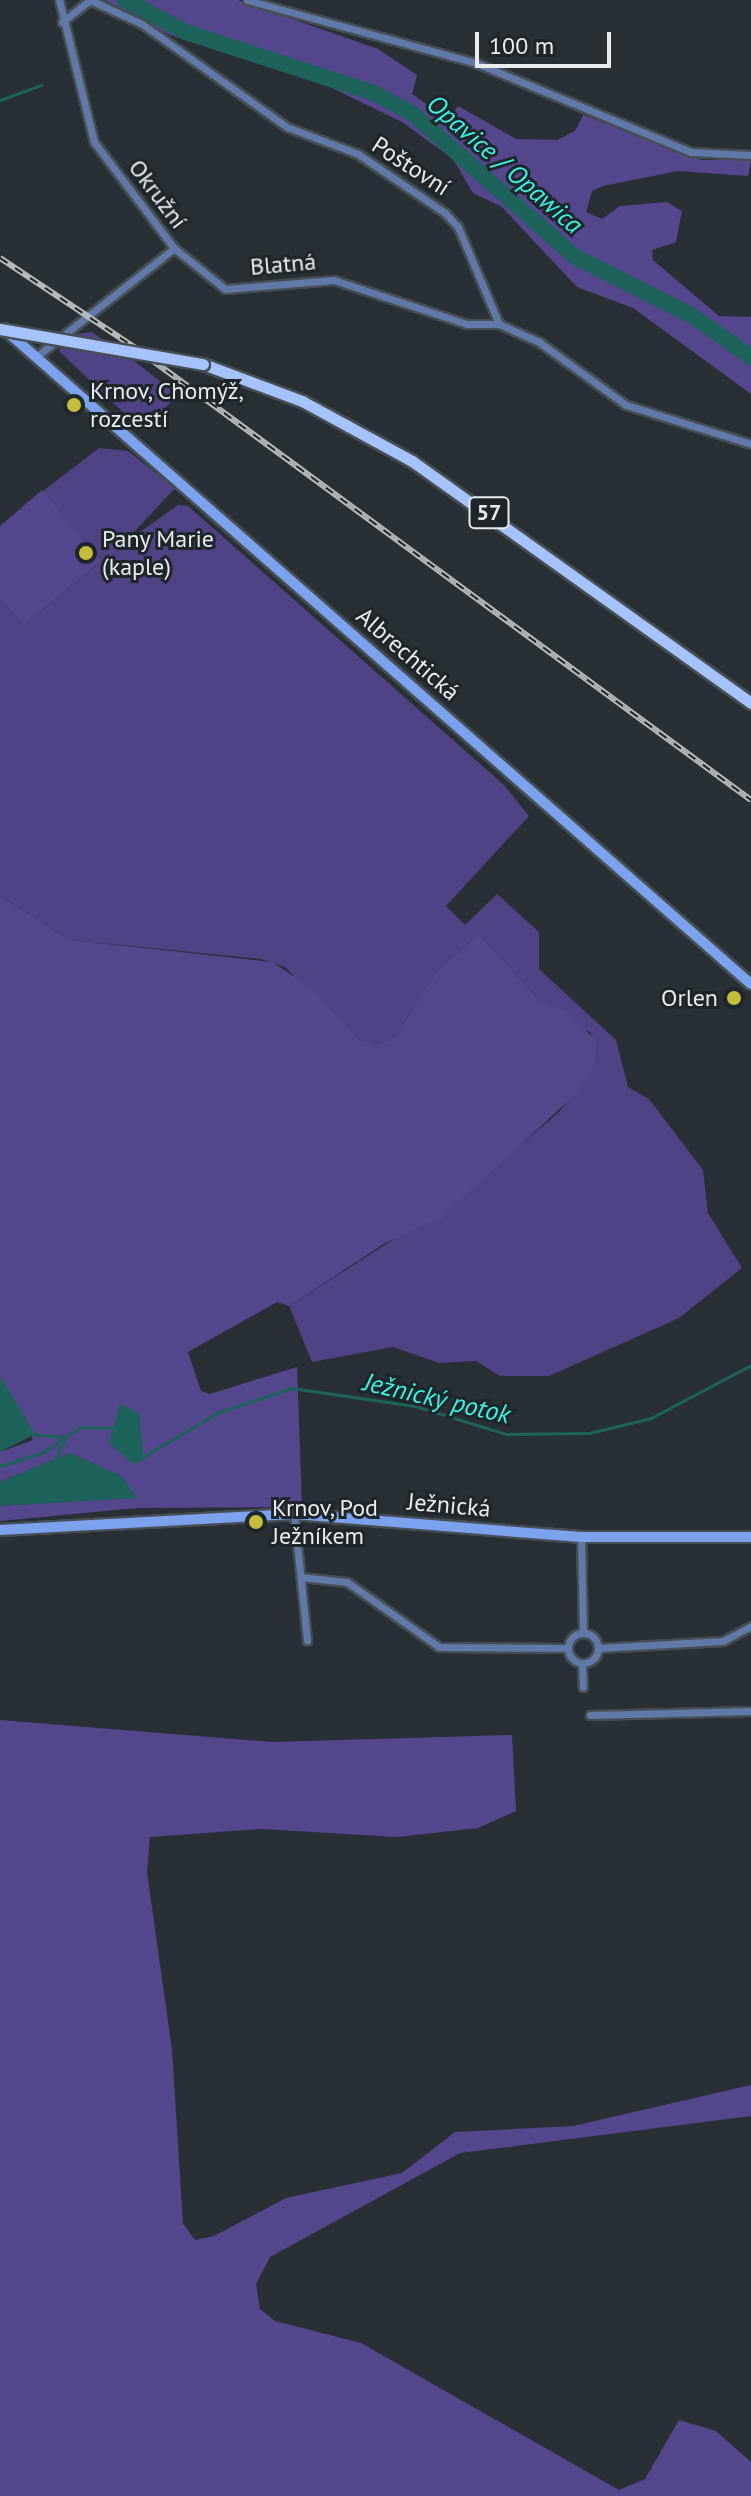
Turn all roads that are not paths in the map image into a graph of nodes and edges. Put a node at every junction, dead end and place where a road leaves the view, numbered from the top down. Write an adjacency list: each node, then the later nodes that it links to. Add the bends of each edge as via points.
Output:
1 (59, 0): 4 (street, Okružní)
2 (90, 0): 4 (street, Poštovní); 7 (street, Poštovní, via 142,24 287,127 358,154 445,213 458,227)
3 (247, 0): 5 (street, via 476,63 691,152)
4 (62, 22): 6 (street, Okružní, via 94,142)
5 (751, 155)
6 (174, 248): 7 (street, Blatná, via 225,289 334,280 467,324); 9 (street, Okružní)
7 (499, 324): 10 (street, via 539,342 626,405)
8 (0, 327): 9 (main road, Albrechtická); 11 (main road, 57, bridge, via 203,364 311,405 412,461)
9 (37, 356): 12 (main road, Albrechtická)
10 (751, 444)
11 (751, 703)
12 (751, 984)
13 (294, 1514): 14 (main road, Ježnická); 15 (main road, Ježnická); 17 (street)
14 (0, 1530)
15 (581, 1537): 16 (main road, Ježnická); 19 (street)
16 (751, 1537)
17 (301, 1577): 20 (street); 21 (street, via 347,1582 439,1647)
18 (751, 1626): 22 (street, via 723,1641)
19 (583, 1633): 21 (street); 22 (street)
20 (307, 1640)
21 (568, 1648): 23 (street)
22 (598, 1648): 23 (street)
23 (582, 1663): 24 (street)
24 (583, 1687)
25 (751, 1711): 26 (street)
26 (590, 1715)

